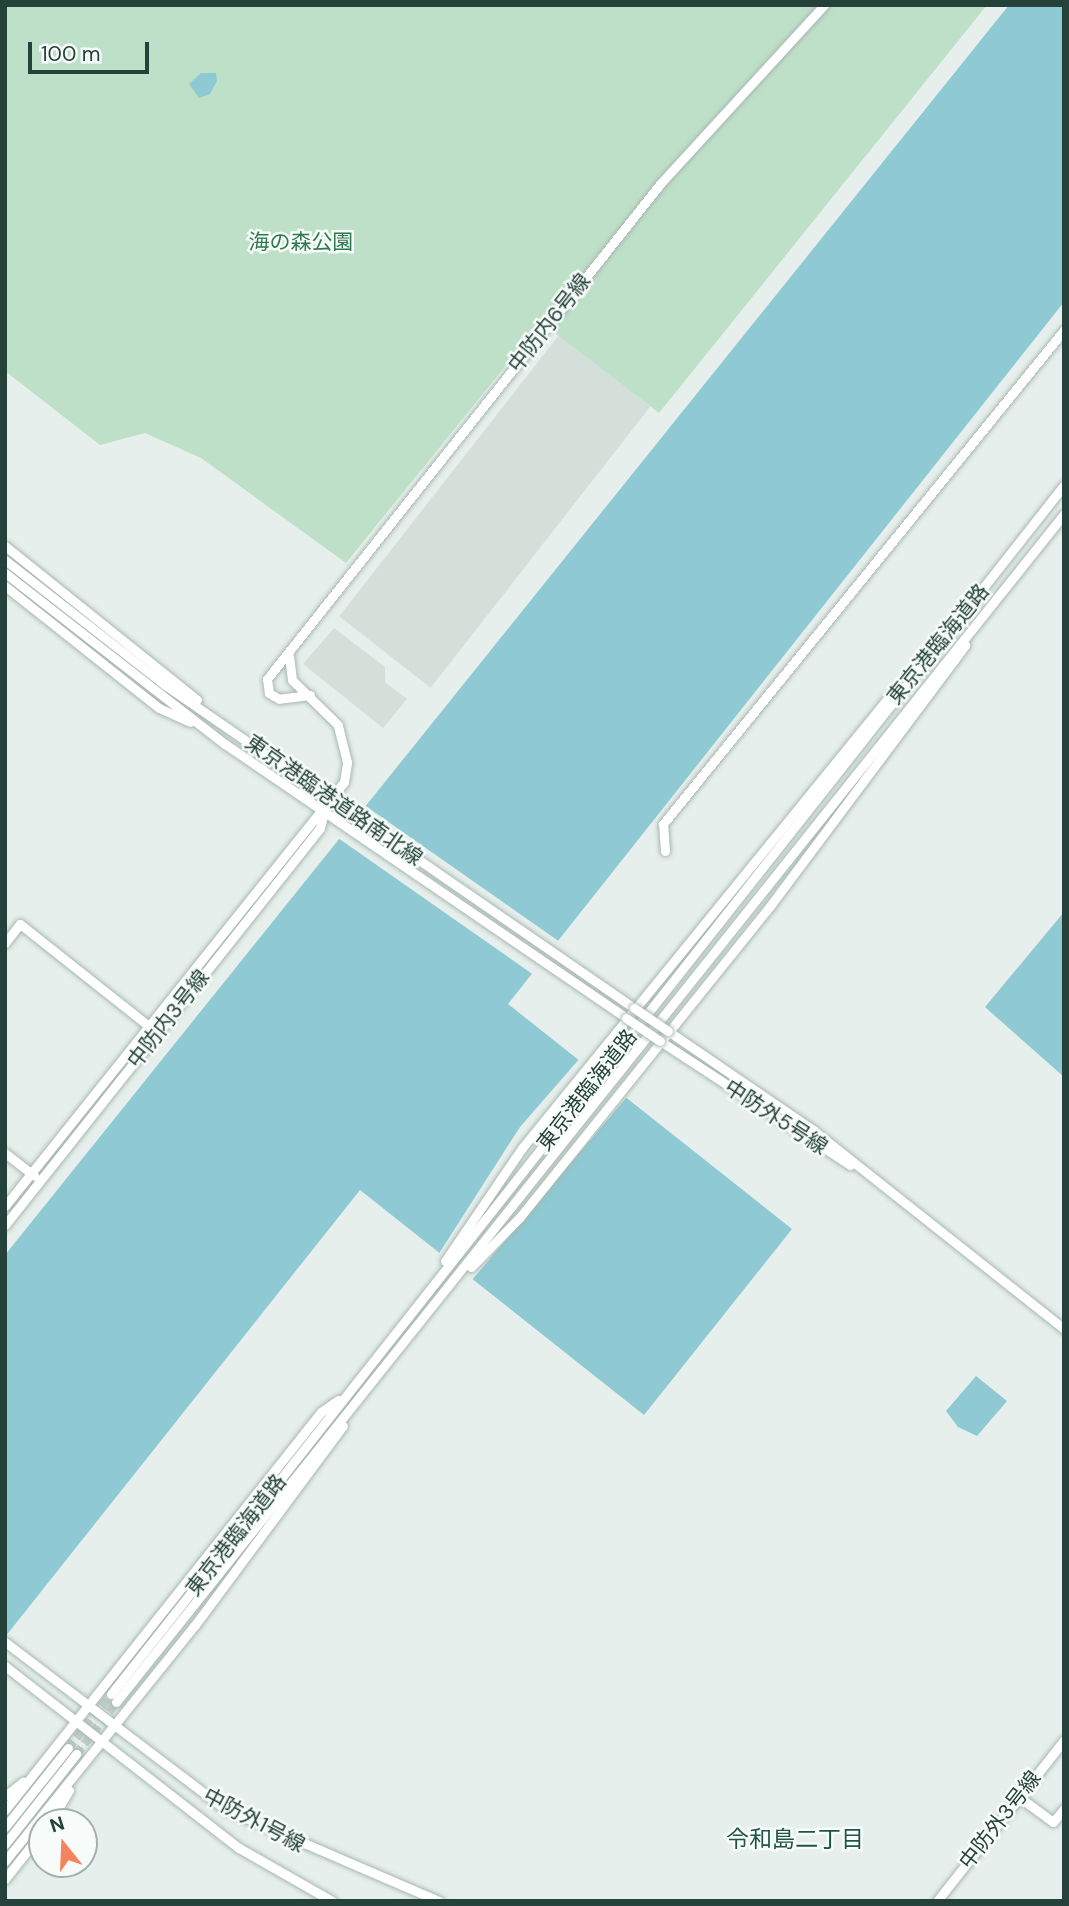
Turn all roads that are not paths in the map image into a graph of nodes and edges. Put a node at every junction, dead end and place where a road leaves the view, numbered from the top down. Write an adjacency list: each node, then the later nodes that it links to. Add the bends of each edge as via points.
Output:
1 (824, 5): 11 (street, 中防内6号線, via 772,69 660,184)
2 (1064, 330): 19 (street, via 663,824)
3 (1064, 485): 10 (street, 東京港臨海道路)
4 (1064, 514): 9 (street, 東京港臨海道路)
5 (5, 546): 15 (street)
6 (5, 560): 15 (street, 東京港臨港道路南北線)
7 (5, 573): 16 (street, 東京港臨港道路南北線)
8 (5, 586): 16 (street, via 159,708)
9 (982, 617): 25 (street, via 813,847); 35 (street, 東京港臨海道路)
10 (937, 645): 21 (street, via 781,825); 22 (street, 東京港臨海道路)
11 (289, 654): 12 (street, 中防内6号線); 13 (street)
12 (274, 673): 13 (street); 14 (street, via 265,684 273,697)
13 (289, 675): 14 (street)
14 (310, 695): 17 (street, via 331,715 344,741 344,782)
15 (211, 713): 17 (street, 東京港臨港道路南北線)
16 (201, 727): 18 (street, 東京港臨港道路南北線)
17 (332, 800): 18 (street, 中防内3号線); 21 (street, 東京港臨港道路南北線)
18 (325, 810): 23 (street, 東京港臨港道路南北線); 24 (street, 中防内3号線); 26 (street, 中防内3号線, via 320,828)
19 (665, 851)
20 (5, 943): 24 (street, via 20,924)
21 (634, 1008): 22 (street, 東京港臨港道路南北線, bridge); 23 (street, bridge)
22 (646, 1016): 25 (street, 東京港臨港道路南北線, bridge); 34 (street, 東京港臨海道路)
23 (626, 1018): 27 (street, 東京港臨港道路南北線, bridge); 34 (street, via 497,1181)
24 (148, 1025): 26 (street); 29 (street, 中防内3号線)
25 (668, 1031): 27 (street, bridge); 31 (street, 中防外5号線)
26 (157, 1033): 30 (street, 中防内3号線)
27 (660, 1041): 31 (street, 中防外5号線); 35 (street, via 520,1217)
28 (5, 1153): 29 (street)
29 (31, 1174): 30 (street); 32 (street, 中防内3号線)
30 (40, 1181): 33 (street, 中防内3号線)
31 (892, 1192): 36 (street, 中防外5号線)
32 (5, 1206)
33 (5, 1225)
34 (430, 1287): 38 (street, 東京港臨海道路)
35 (449, 1287): 37 (street, 東京港臨海道路)
36 (1064, 1329)
37 (381, 1370): 38 (street, 東京港臨海道路, via 113,1698); 43 (street, via 308,1479)
38 (346, 1395): 41 (street, via 321,1412)
39 (5, 1642): 41 (street, 中防外1号線)
40 (5, 1666): 42 (street, 中防外1号線)
41 (88, 1706): 42 (street); 43 (street, 中防外1号線)
42 (75, 1721): 45 (street, 中防外1号線); 46 (street)
43 (115, 1727): 45 (street); 59 (street, 中防外1号線, via 201,1793 264,1830)
44 (1064, 1740): 49 (street, 中防外3号線)
45 (102, 1744): 47 (street); 58 (street, 中防外1号線, via 260,1863)
46 (35, 1772): 48 (street); 52 (street)
47 (70, 1785): 50 (street); 56 (street)
48 (5, 1796)
49 (1019, 1797): 51 (street, via 1053,1822); 60 (street, 中防外3号線)
50 (58, 1808)
51 (1064, 1809)
52 (5, 1810)
53 (5, 1827): 54 (street, via 72,1751)
54 (5, 1844)
55 (28, 1850): 57 (street)
56 (5, 1861)
57 (5, 1879)
58 (332, 1901)
59 (439, 1901)
60 (937, 1901)

